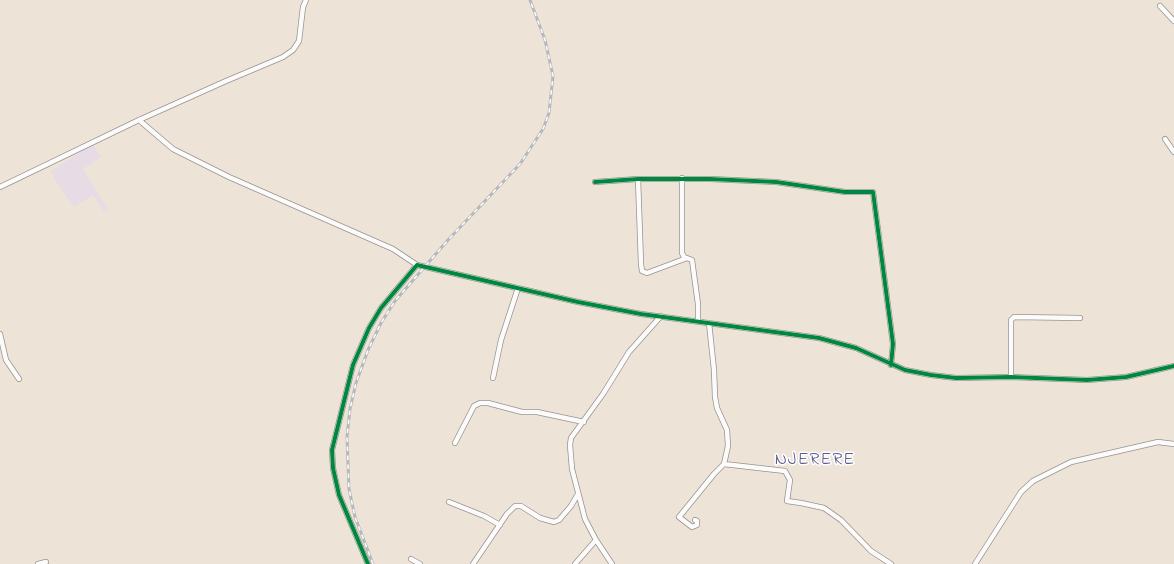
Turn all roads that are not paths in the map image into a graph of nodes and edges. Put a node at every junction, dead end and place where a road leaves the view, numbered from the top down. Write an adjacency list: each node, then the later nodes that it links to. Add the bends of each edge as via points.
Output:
1 (306, 0): 4 (street, via 300,36 293,50 283,57)
2 (1160, 6): 3 (street)
3 (1174, 21)
4 (140, 120): 10 (street); 12 (street, via 173,149 223,174 393,249)
5 (1165, 139): 6 (street)
6 (1174, 152)
7 (682, 178): 8 (street); 11 (street, via 682,253 684,257); 19 (street, via 776,182 845,192 873,192 893,338)
8 (638, 179): 9 (street); 11 (street, via 642,271 647,273)
9 (595, 182)
10 (0, 187)
11 (689, 258): 16 (street, via 692,260)
12 (416, 265): 13 (street); 36 (street, via 381,308 369,328 353,365 332,450 339,495)
13 (518, 288): 14 (street, via 578,302); 22 (street, via 501,340)
14 (661, 316): 16 (street); 24 (street, via 629,352)
15 (1080, 318): 21 (street, via 1014,317 1011,320)
16 (698, 321): 17 (street)
17 (709, 323): 19 (street, via 819,338 856,348); 27 (street, via 715,397 729,443)
18 (0, 334): 23 (street, via 6,360)
19 (891, 365): 21 (street, via 931,376)
20 (1174, 366): 21 (street, via 1114,379 1058,380)
21 (1011, 376)
22 (493, 378)
23 (19, 379)
24 (584, 422): 25 (street, via 480,403 474,406); 28 (street, via 574,434 570,445)
25 (455, 443)
26 (1174, 444): 42 (street, via 1158,442 1071,462 1033,481 1021,492)
27 (724, 464): 30 (street, via 679,517 692,527 697,525 698,521); 41 (street, via 785,471 790,480 787,502 824,508 841,520 872,551)
28 (578, 494): 31 (street, via 559,520 554,522 540,518 518,505 507,514); 32 (street, via 585,519)
29 (449, 502): 31 (street)
30 (695, 520)
31 (500, 525): 38 (street)
32 (596, 540): 39 (street); 40 (street)
33 (411, 559): 37 (street)
34 (46, 562): 35 (street)
35 (38, 564)
36 (368, 564)
37 (420, 564)
38 (473, 564)
39 (576, 564)
40 (612, 564)
41 (891, 564)
42 (975, 564)

